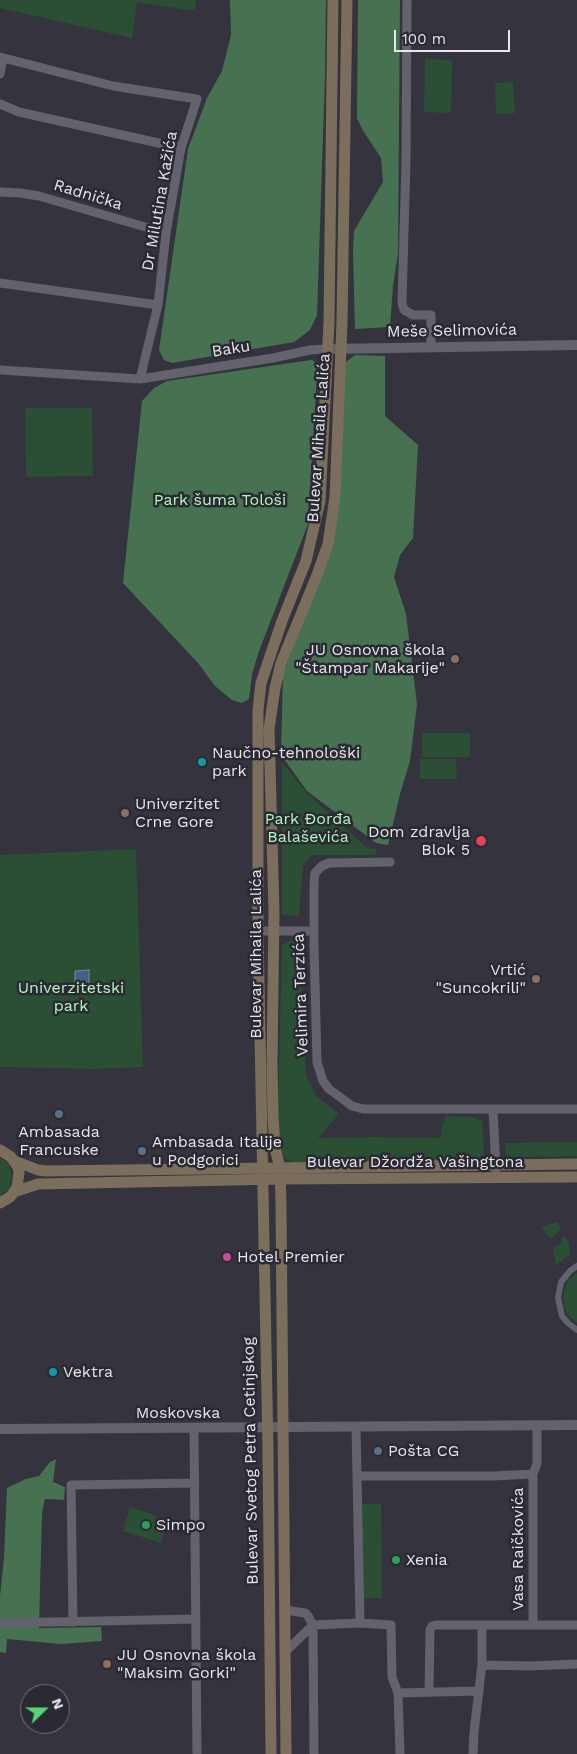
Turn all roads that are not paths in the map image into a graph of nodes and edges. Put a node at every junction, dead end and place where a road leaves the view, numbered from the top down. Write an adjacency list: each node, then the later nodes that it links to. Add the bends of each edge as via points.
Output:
1 (333, 0): 15 (main road, Bulevar Mihaila Lalića)
2 (347, 0): 14 (main road, Bulevar Mihaila Lalića)
3 (407, 0): 13 (street, via 402,303 404,310 413,315 431,315)
4 (2, 58): 5 (street); 7 (street, Dr Milutina Kažića, via 113,86 197,99)
5 (0, 74)
6 (0, 104): 7 (street, via 19,112)
7 (181, 148): 9 (street, Dr Milutina Kažića)
8 (0, 192): 9 (street, Radnička, via 39,196)
9 (166, 233): 11 (street, Dr Milutina Kažića)
10 (0, 283): 11 (street)
11 (158, 305): 17 (street, Dr Milutina Kažića)
12 (577, 345): 13 (street, Meše Selimovića)
13 (432, 347): 14 (street, Meše Selimovića)
14 (341, 348): 15 (street, Meše Selimovića); 20 (main road, Bulevar Mihaila Lalića, via 334,497 328,544 281,663 271,711)
15 (328, 349): 17 (street, Baku); 19 (main road, Bulevar Mihaila Lalića, via 320,501 306,561 262,683 258,710)
16 (0, 370): 17 (street, Baku)
17 (140, 379)
18 (390, 862): 21 (street, Velimira Terzića, via 329,863 322,866 315,873)
19 (258, 930): 20 (street); 29 (main road, Bulevar Mihaila Lalića)
20 (273, 931): 21 (street); 28 (main road, Bulevar Mihaila Lalića, via 273,1116)
21 (314, 932): 22 (street, Velimira Terzića, via 317,1062 323,1081 336,1096 363,1109)
22 (493, 1109): 23 (street, Velimira Terzića); 26 (street)
23 (577, 1109)
24 (0, 1150): 25 (main road, Bulevar Džordža Vašingtona)
25 (15, 1161): 29 (main road, Bulevar Džordža Vašingtona, via 47,1171); 32 (main road, via 19,1180)
26 (496, 1164): 27 (main road, Bulevar Džordža Vašingtona); 28 (main road, Bulevar Džordža Vašingtona); 31 (street)
27 (577, 1164)
28 (280, 1173): 29 (main road, Bulevar Džordža Vašingtona); 31 (main road, Bulevar Džordža Vašingtona); 41 (main road, Bulevar Svetog Petra Cetinjskog)
29 (263, 1174): 32 (main road, Bulevar Džordža Vašingtona, via 38,1184); 40 (main road, Bulevar Svetog Petra Cetinjskog)
30 (577, 1177): 31 (main road, Bulevar Džordža Vašingtona)
31 (496, 1178)
32 (14, 1192): 33 (main road)
33 (2, 1204)
34 (577, 1266): 35 (street, via 565,1276 558,1298 562,1316)
35 (577, 1330)
36 (577, 1425): 37 (street, Moskovska)
37 (537, 1426): 38 (street, Moskovska); 43 (street, via 537,1464)
38 (356, 1427): 41 (street, Moskovska); 44 (street)
39 (194, 1428): 40 (street, Moskovska); 42 (street, Moskovska); 45 (street)
40 (268, 1428): 41 (street, Moskovska); 62 (main road, Bulevar Svetog Petra Cetinjskog)
41 (284, 1428): 46 (main road, Bulevar Svetog Petra Cetinjskog)
42 (0, 1429)
43 (533, 1474): 44 (street); 53 (street, Vasa Raičkovića)
44 (357, 1476): 50 (street)
45 (195, 1482): 47 (street); 48 (street, via 71,1485)
46 (285, 1610): 51 (street, via 304,1613); 55 (main road, Bulevar Svetog Petra Cetinjskog)
47 (196, 1619): 48 (street); 61 (street)
48 (73, 1622): 49 (street)
49 (0, 1623)
50 (360, 1623): 51 (street); 60 (street, via 391,1625 392,1677)
51 (313, 1625): 55 (street); 64 (street)
52 (482, 1625): 53 (street, Vasa Raičkovića); 57 (street); 58 (street, Vasa Raičkovića, via 432,1626)
53 (533, 1625): 54 (street, Vasa Raičkovića)
54 (577, 1625)
55 (284, 1653): 63 (main road, Bulevar Svetog Petra Cetinjskog)
56 (577, 1664): 57 (street)
57 (482, 1665): 59 (street)
58 (429, 1692): 59 (street); 60 (street)
59 (478, 1692): 66 (street)
60 (398, 1693): 65 (street)
61 (197, 1754)
62 (271, 1754)
63 (286, 1754)
64 (314, 1754)
65 (400, 1754)
66 (473, 1754)

